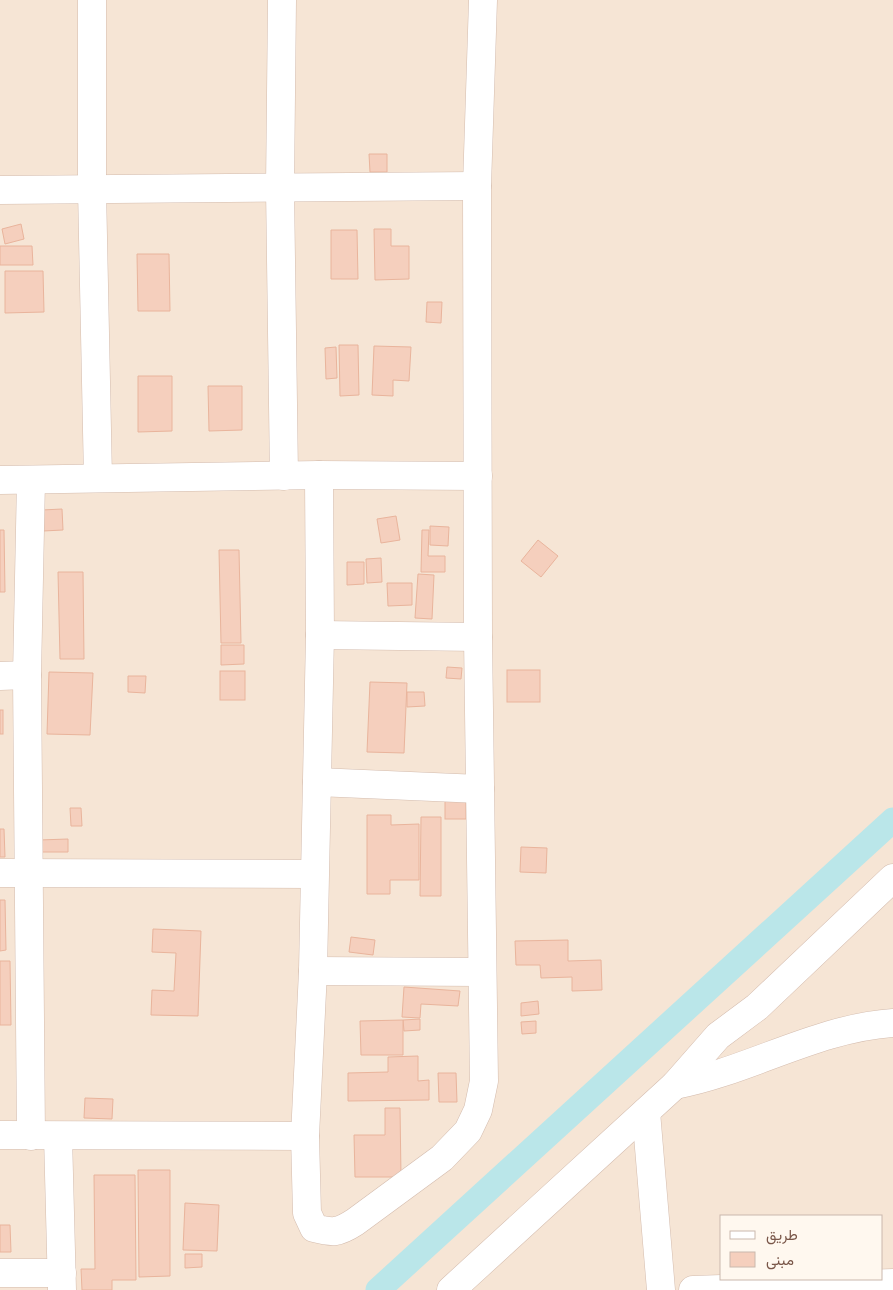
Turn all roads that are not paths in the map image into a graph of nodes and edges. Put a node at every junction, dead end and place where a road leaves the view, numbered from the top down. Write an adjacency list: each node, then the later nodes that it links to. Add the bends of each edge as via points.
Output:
1 (92, 0): 6 (street)
2 (282, 0): 5 (street)
3 (482, 0): 4 (street)
4 (477, 186): 5 (street); 10 (street)
5 (280, 188): 6 (street); 9 (street)
6 (92, 189): 7 (street); 11 (street)
7 (0, 190)
8 (319, 475): 9 (street); 10 (street); 14 (street)
9 (284, 476): 11 (street)
10 (478, 476): 15 (street)
11 (98, 478): 13 (street)
12 (0, 480): 13 (street)
13 (31, 480): 16 (street)
14 (320, 635): 15 (street); 18 (street)
15 (478, 637): 19 (street)
16 (27, 675): 17 (street); 21 (street)
17 (0, 676)
18 (317, 782): 19 (street); 22 (street)
19 (480, 789): 25 (street)
20 (0, 873): 21 (street)
21 (28, 874): 22 (street); 30 (street)
22 (314, 874): 24 (street)
23 (893, 878): 27 (street, via 757,1007 718,1036)
24 (313, 971): 25 (street); 32 (street)
25 (481, 972): 32 (street, via 484,1081 478,1110 468,1131 442,1158 342,1230 330,1232 314,1228 307,1213)
26 (893, 1022): 27 (street, via 851,1029)
27 (675, 1086): 28 (street)
28 (646, 1112): 36 (street); 37 (street)
29 (0, 1135): 30 (street)
30 (31, 1136): 31 (street)
31 (58, 1136): 32 (street); 34 (street)
32 (305, 1136)
33 (0, 1273): 34 (street)
34 (62, 1281)
35 (893, 1283): 38 (street)
36 (450, 1290)
37 (661, 1290)
38 (693, 1290)

